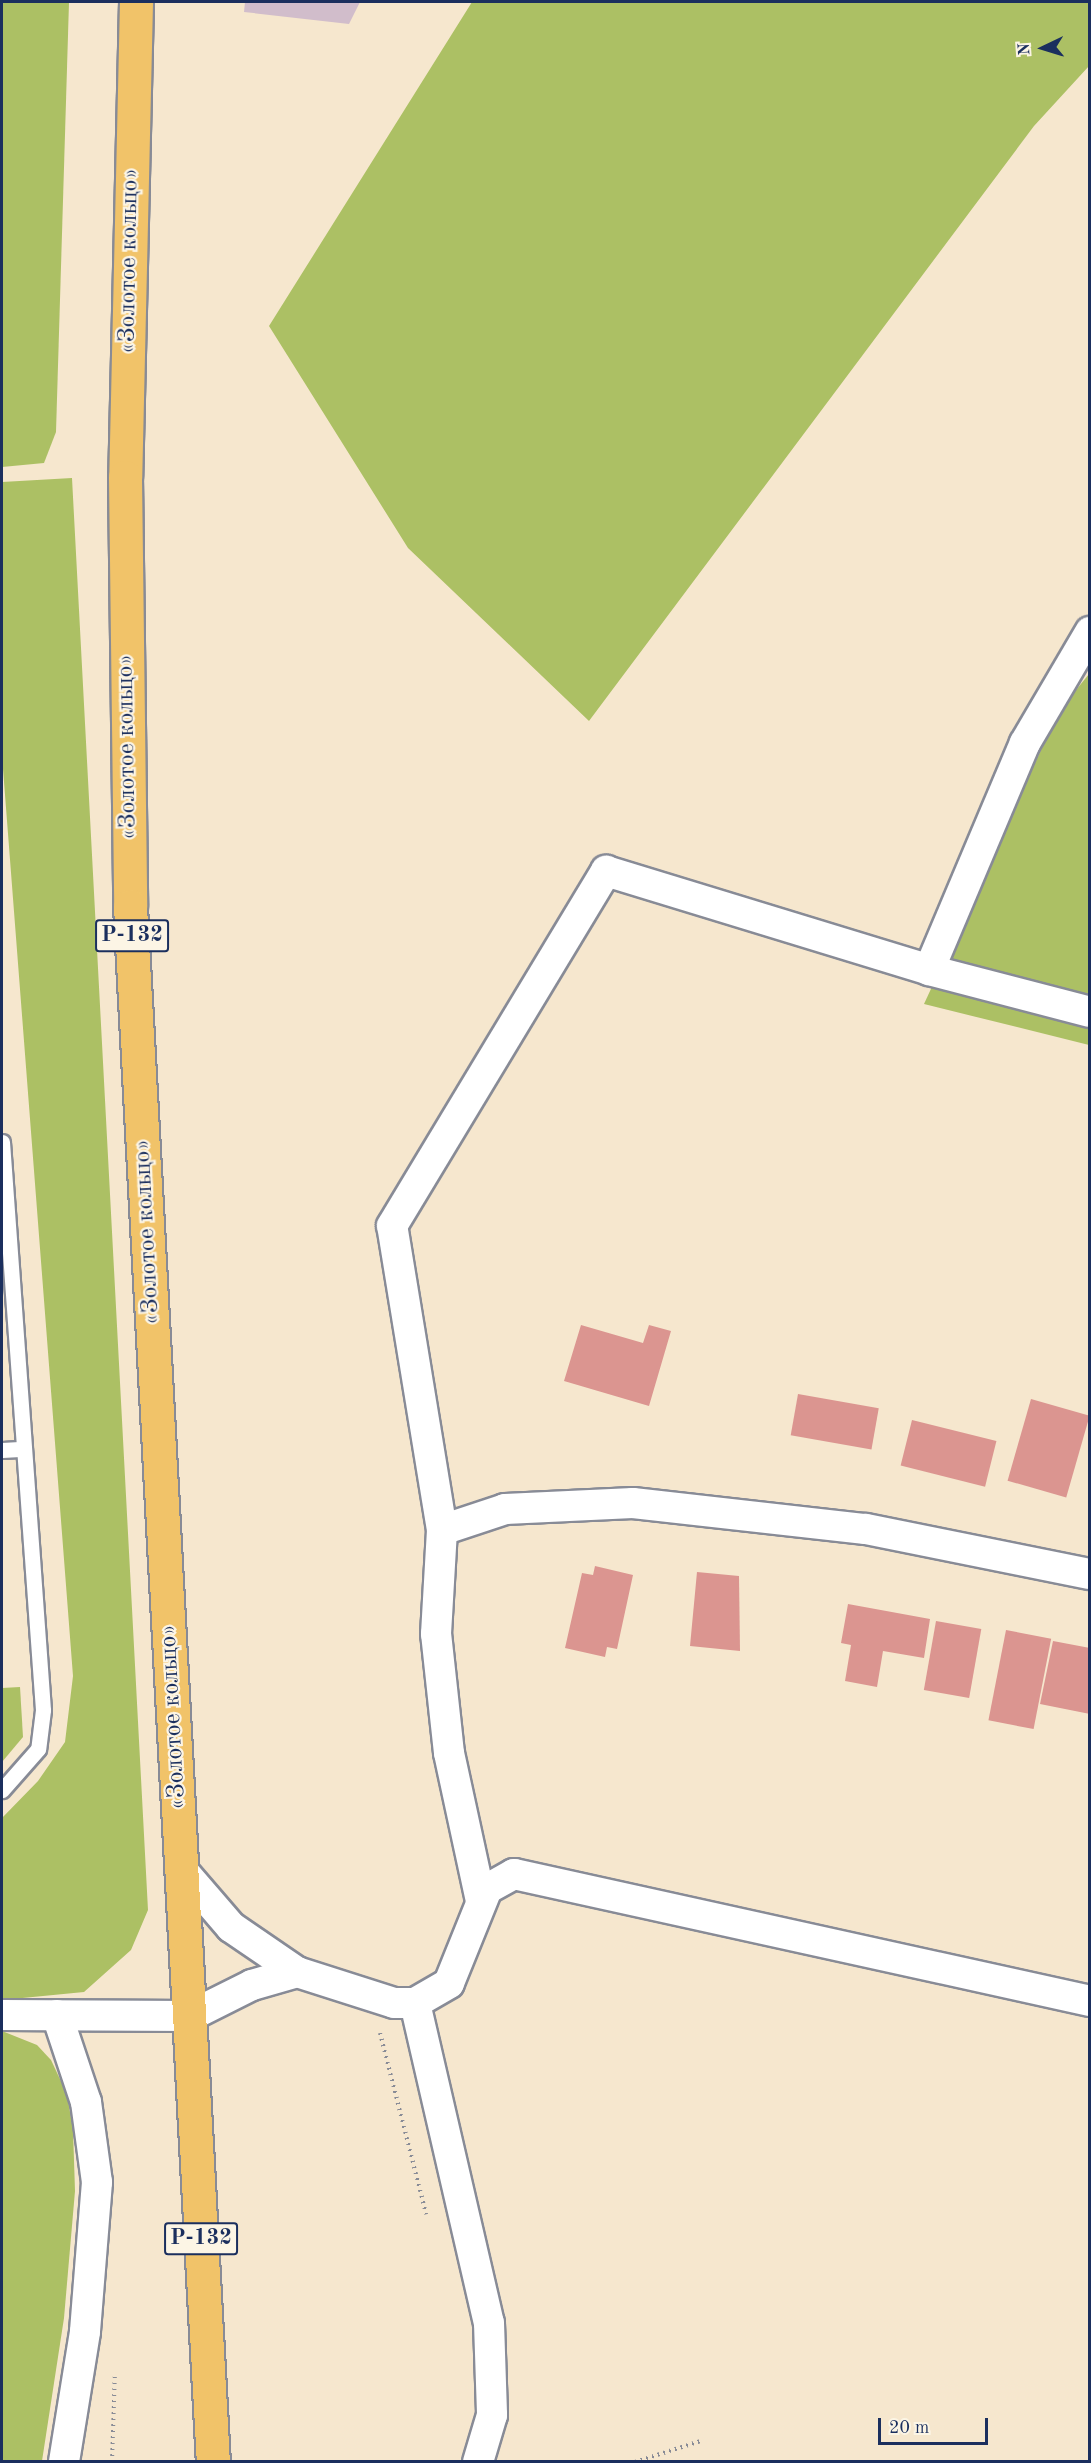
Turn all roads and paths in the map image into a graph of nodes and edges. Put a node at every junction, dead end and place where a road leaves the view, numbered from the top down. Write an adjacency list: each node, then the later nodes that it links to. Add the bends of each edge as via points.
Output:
1 (136, 2): 11 (main road, «Золотое кольцо» / Р-132, via 125,477 130,906)
2 (1089, 632): 3 (street, via 1025,743)
3 (929, 970): 4 (street); 8 (street, via 606,871 392,1226)
4 (1089, 1012)
5 (2, 1142): 6 (lane)
6 (24, 1449): 7 (lane); 10 (lane, via 43,1729 29,1763)
7 (2, 1450)
8 (442, 1530): 9 (street, via 505,1509 633,1503 866,1529); 12 (street, via 436,1634 449,1753)
9 (1089, 1574)
10 (2, 1790)
11 (182, 1869): 13 (street, via 231,1927); 19 (main road, «Золотое кольцо» / Р-132)
12 (481, 1901): 15 (street, via 504,1876 532,1875); 16 (street, via 457,1971 439,1992)
13 (297, 1972): 14 (street); 19 (street, via 252,1985)
14 (371, 1997): 16 (street); 20 (path)
15 (1089, 2001)
16 (415, 2003): 24 (street, via 489,2323 492,2415)
17 (2, 2015): 18 (street)
18 (57, 2015): 19 (street); 22 (street, via 86,2102 97,2182 85,2332)
19 (190, 2016): 23 (main road, «Золотое кольцо» / Р-132)
20 (429, 2225)
21 (700, 2441): 25 (path)
22 (64, 2462)
23 (213, 2462)
24 (478, 2462)
25 (635, 2462)

